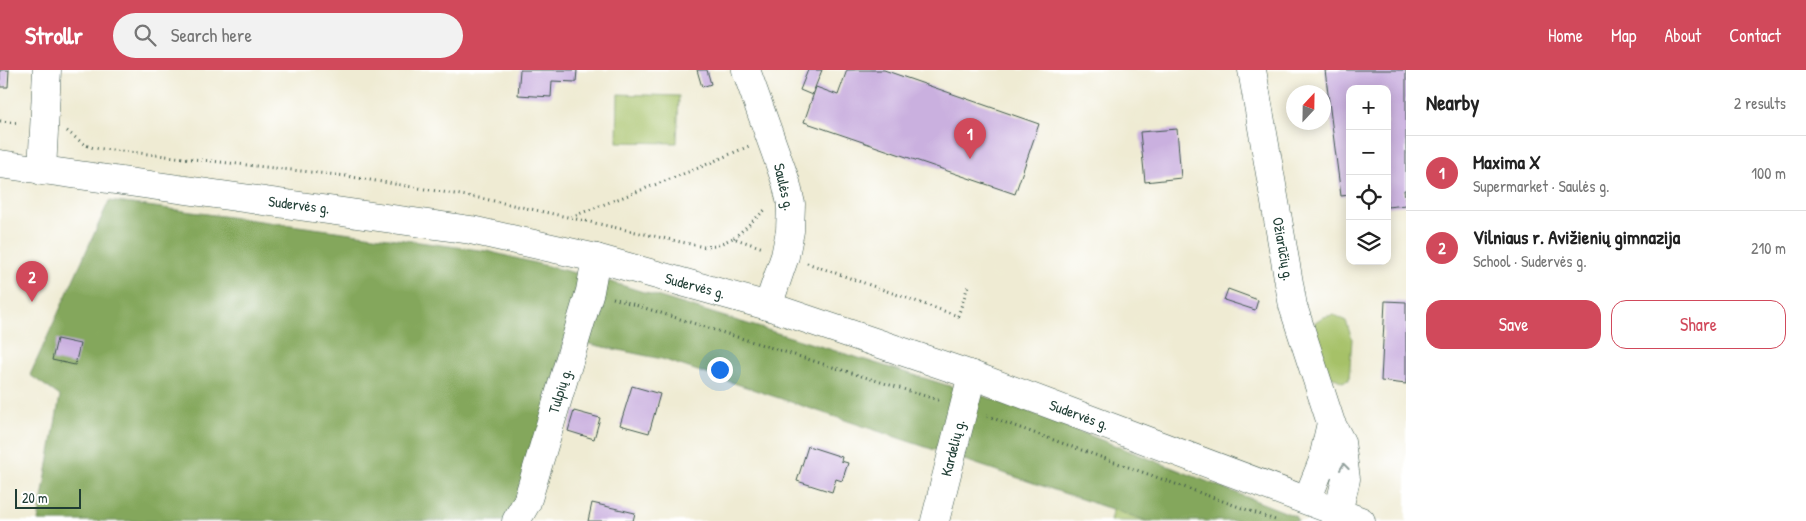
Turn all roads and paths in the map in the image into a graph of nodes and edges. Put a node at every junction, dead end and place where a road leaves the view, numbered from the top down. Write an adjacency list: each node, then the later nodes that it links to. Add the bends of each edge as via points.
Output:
1 (47, 70): 6 (main road)
2 (746, 70): 4 (main road, Saulės g.)
3 (1252, 70): 15 (main road, Ožiarūčių g., via 1293,306)
4 (770, 136): 7 (main road, Saulės g.); 8 (path, via 696,169)
5 (0, 164): 6 (main road, Sudervės g.)
6 (42, 171): 10 (main road, Sudervės g., via 471,230)
7 (786, 182): 9 (path, via 775,201); 12 (main road, Saulės g., via 791,204 790,231)
8 (570, 217)
9 (733, 238)
10 (596, 258): 11 (main road, Tulpių g.); 12 (main road, Sudervės g.)
11 (590, 291): 14 (path); 18 (main road, Tulpių g., via 527,502)
12 (768, 306): 13 (main road, Sudervės g.)
13 (972, 375): 14 (main road, Kardelių g.); 16 (main road, Sudervės g.)
14 (963, 408): 19 (main road, Kardelių g.); 20 (path)
15 (1331, 424): 16 (main road, via 1322,463); 17 (main road, Ožiarūčių g., one-way to 15, via 1346,479 1341,442)
16 (1307, 500): 17 (main road, Sudervės g.)
17 (1345, 518)
18 (516, 521)
19 (936, 521)
20 (1278, 521)

